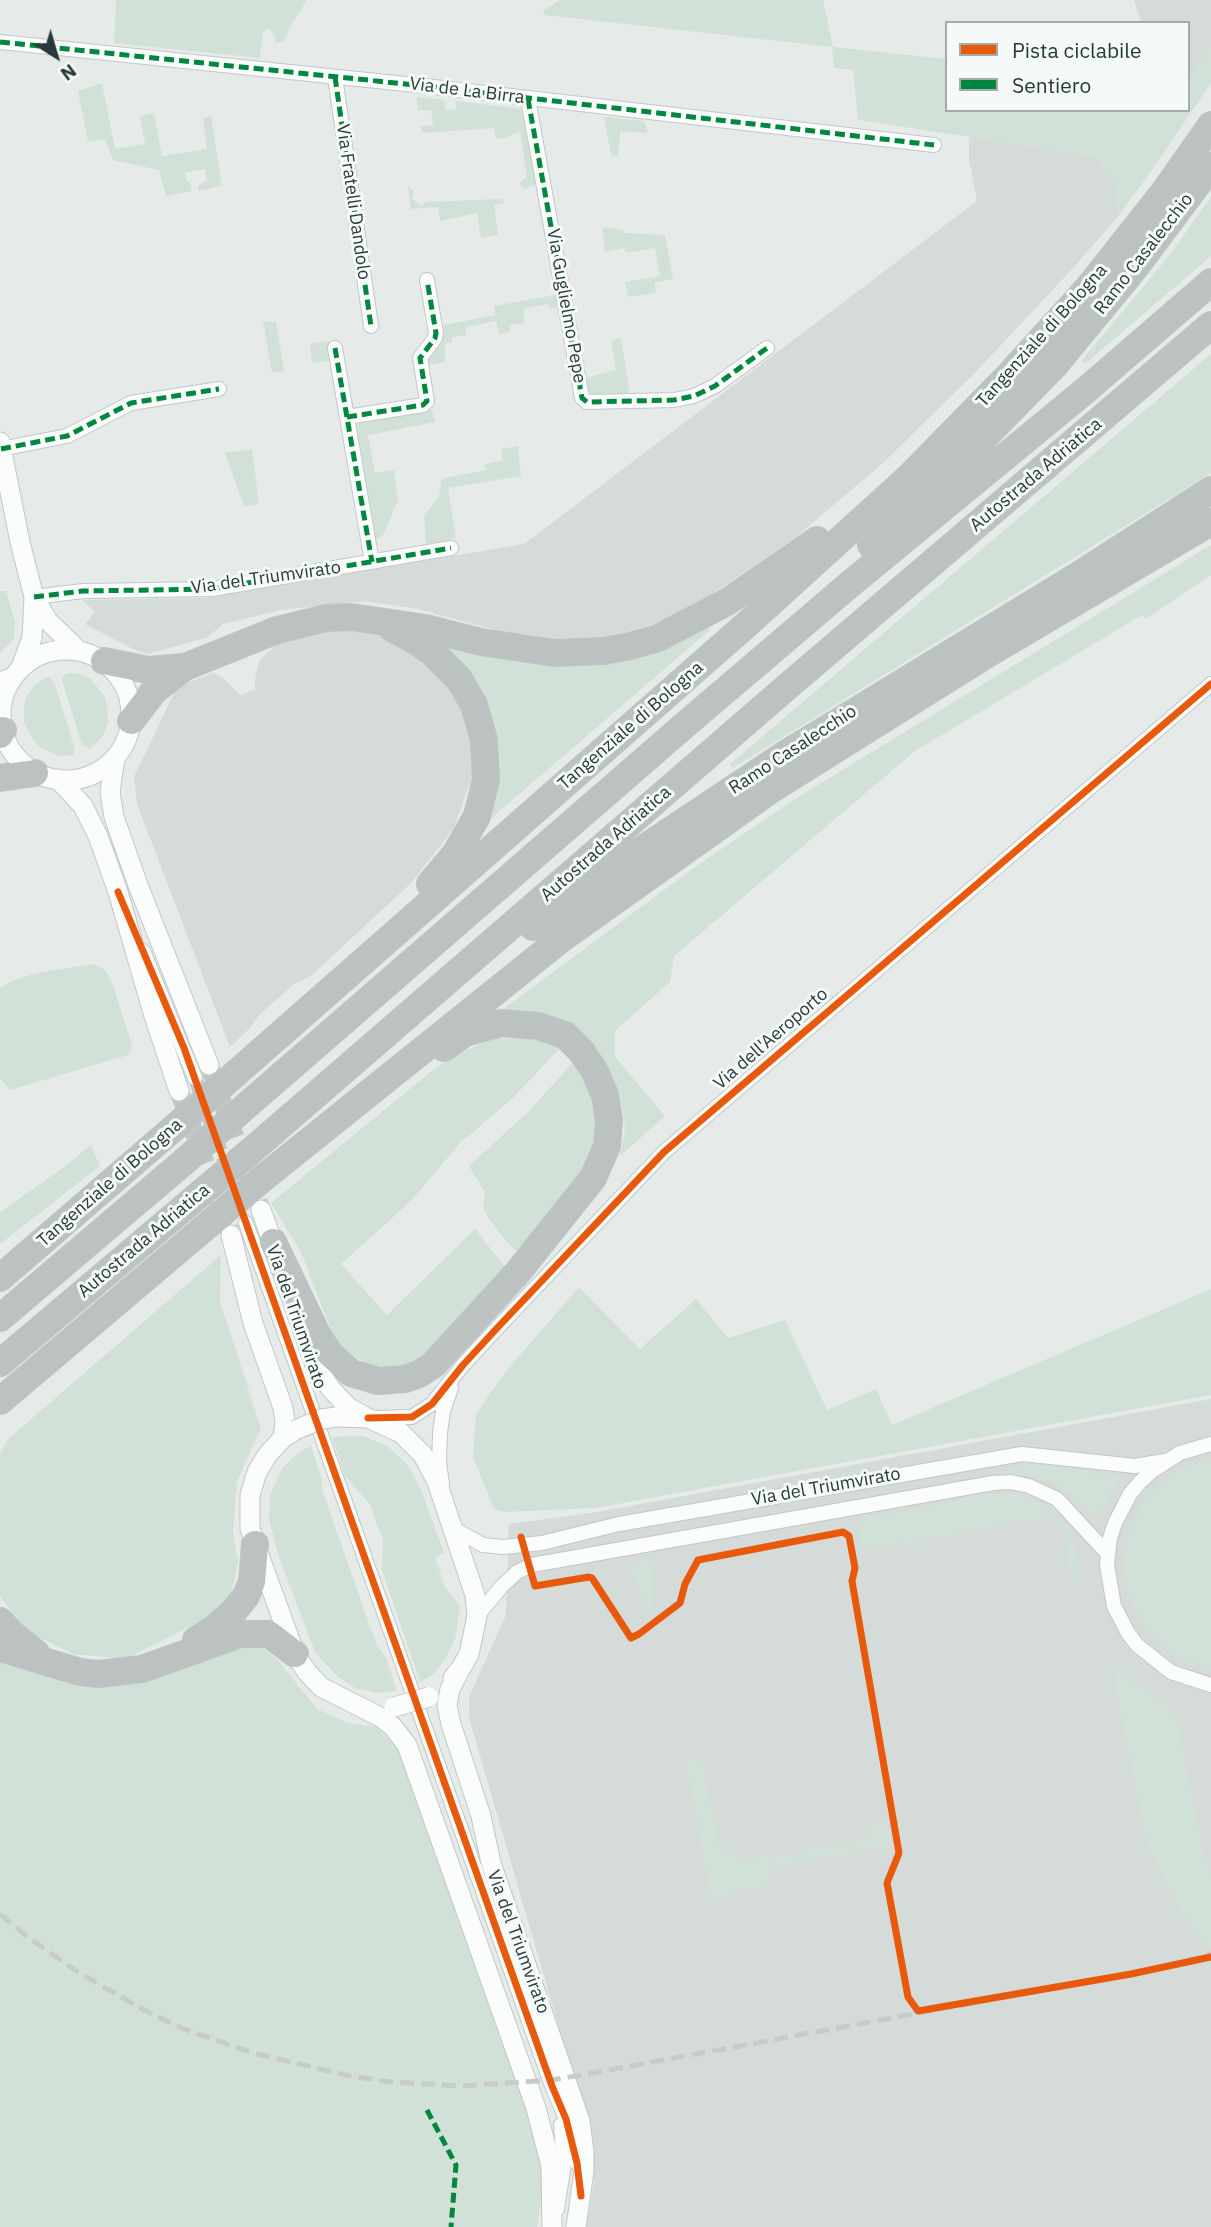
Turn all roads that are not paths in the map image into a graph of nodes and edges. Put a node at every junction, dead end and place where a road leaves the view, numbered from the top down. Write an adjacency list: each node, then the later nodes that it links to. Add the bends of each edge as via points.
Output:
1 (0, 42): 2 (street, Via de La Birra)
2 (335, 77): 3 (street, Via de La Birra); 10 (street, Via Fratelli Dandolo)
3 (528, 99): 5 (street, Via de La Birra); 12 (street, Via Guglielmo Pepe, via 582,398 587,402 694,396)
4 (1211, 125): 13 (highway, Tangenziale di Bologna, via 1123,245)
5 (934, 145)
6 (1211, 166): 29 (highway, Ramo Casalecchio, via 1054,366)
7 (427, 280): 15 (street, via 436,333 420,358 426,401)
8 (1211, 282): 29 (highway, Autostrada Adriatica)
9 (1211, 325): 37 (highway, Autostrada Adriatica)
10 (371, 326)
11 (335, 348): 15 (street)
12 (767, 348)
13 (1010, 374): 22 (highway, via 799,554 727,602 658,638 604,651 554,653); 36 (highway, Tangenziale di Bologna, via 909,477 756,616)
14 (219, 389): 16 (street, via 131,403 67,436)
15 (347, 417): 20 (street)
16 (1, 446): 21 (main road)
17 (1211, 490): 37 (highway, Ramo Casalecchio, via 721,796)
18 (1211, 522): 42 (highway, via 769,791 561,939)
19 (451, 548): 20 (street, Via del Triumvirato)
20 (372, 562): 21 (street, Via del Triumvirato, via 212,589 83,591)
21 (34, 597): 23 (main road, via 48,621); 26 (main road, via 34,626)
22 (364, 619): 25 (highway, via 302,623); 36 (highway, via 419,643 458,679 480,723 486,780 477,817 456,853)
23 (79, 651): 24 (main road); 26 (main road, via 36,656)
24 (104, 662): 25 (highway, via 148,670); 28 (main road, via 125,687)
25 (186, 667): 28 (highway, via 154,691)
26 (12, 674): 30 (main road)
27 (1211, 684): 51 (street, Via dell'Aeroporto, via 664,1152)
28 (131, 720): 31 (main road)
29 (686, 724): 49 (highway, Autostrada Adriatica, bridge)
30 (1, 726): 32 (main road, via 11,751 26,768)
31 (115, 758): 32 (main road, via 91,775 72,780); 34 (main road, via 111,807)
32 (46, 776): 33 (highway); 35 (main road, via 88,814)
33 (0, 778)
34 (138, 885): 38 (street); 39 (main road)
35 (118, 892): 38 (street); 40 (main road)
36 (291, 1024): 39 (highway, Tangenziale di Bologna)
37 (390, 1031): 50 (highway, Autostrada Adriatica, bridge)
38 (184, 1048): 39 (street)
39 (210, 1075): 41 (highway, Tangenziale di Bologna, bridge)
40 (179, 1091)
41 (168, 1134): 46 (highway); 48 (highway, Tangenziale di Bologna)
42 (300, 1149): 44 (highway, bridge, via 262,1179); 45 (highway, via 465,1033 501,1023 538,1026 565,1035 594,1070 609,1120 607,1146 593,1178 564,1217 439,1359 419,1374 378,1381 340,1365 317,1334)
43 (261, 1210): 45 (main road, Via del Triumvirato)
44 (229, 1227): 47 (highway); 55 (main road, Via del Triumvirato, via 253,1323); 71 (street, Via del Triumvirato)
45 (272, 1242): 53 (main road, Via del Triumvirato, via 319,1371 348,1407)
46 (0, 1254)
47 (166, 1261): 52 (highway); 54 (highway)
48 (0, 1278)
49 (0, 1318)
50 (0, 1363)
51 (456, 1373): 53 (street, Via dell'Aeroporto, via 418,1414); 58 (street, Via dell'Aeroporto, via 440,1433)
52 (0, 1401)
53 (368, 1419): 55 (main road, Via del Triumvirato, bridge, via 323,1419); 58 (main road, Via del Triumvirato, via 394,1429 423,1455)
54 (0, 1421)
55 (289, 1434): 60 (main road, Via del Triumvirato, via 268,1454 250,1494)
56 (1211, 1444): 57 (street)
57 (1165, 1461): 59 (street, Via del Triumvirato, via 1135,1466 1022,1454 503,1547 483,1545); 61 (street, via 1130,1494 1115,1523)
58 (444, 1504): 59 (main road, Via del Triumvirato)
59 (452, 1528): 62 (main road, Via del Triumvirato, via 475,1595)
60 (255, 1544): 65 (main road, Via del Triumvirato); 66 (highway, via 252,1582 234,1611 214,1629)
61 (1108, 1554): 62 (street, Via del Triumvirato, via 1057,1499 1029,1486 993,1483 532,1565 517,1572); 69 (street, via 1112,1599 1133,1639 1171,1672)
62 (477, 1616): 68 (main road, Via del Triumvirato)
63 (0, 1621): 67 (highway)
64 (0, 1648): 67 (highway)
65 (295, 1654): 66 (highway, via 269,1634 240,1634); 70 (main road, Via del Triumvirato, via 321,1687)
66 (155, 1663): 67 (highway, via 98,1674)
67 (51, 1664)
68 (461, 1668): 70 (main road, Via del Triumvirato, bridge, via 429,1697 394,1707); 72 (main road, Via del Triumvirato, via 447,1705 451,1724 491,1863 580,2120 584,2152)
69 (1211, 1685)
70 (358, 1705): 73 (main road, Via del Triumvirato, via 393,1727 407,1745 537,2108 551,2166)
71 (552, 2086): 72 (street, Via del Triumvirato, via 569,2129); 73 (street, Via del Triumvirato, via 564,2164)
72 (581, 2196): 74 (main road, Via del Triumvirato)
73 (552, 2227)
74 (576, 2227)

